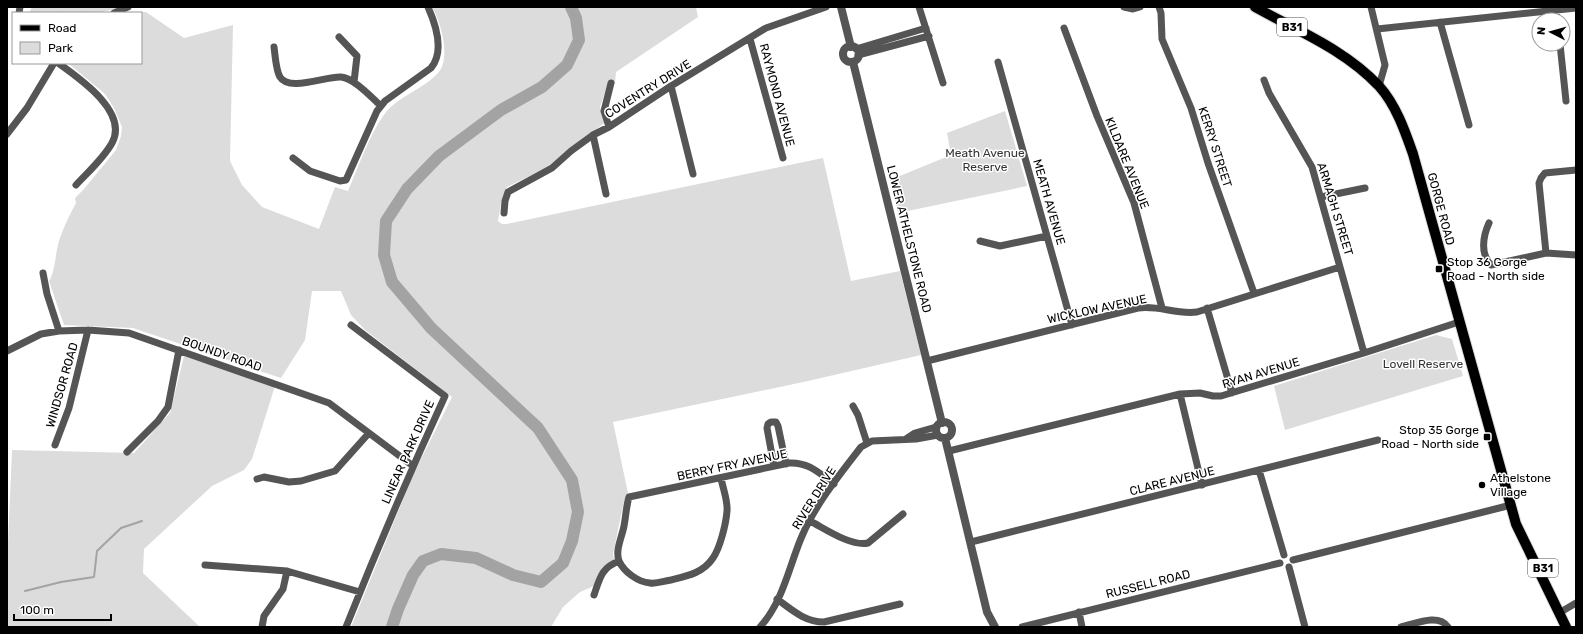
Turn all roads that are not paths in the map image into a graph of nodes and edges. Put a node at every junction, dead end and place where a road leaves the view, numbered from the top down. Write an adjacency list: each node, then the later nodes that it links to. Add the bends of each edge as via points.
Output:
1 (128, 7): 13 (street)
2 (428, 7): 34 (street, via 437,38 438,57 435,64)
3 (826, 7): 20 (street, COVENTRY DRIVE, via 766,28)
4 (841, 7): 23 (street, LOWER ATHELSTONE ROAD)
5 (919, 7): 15 (street)
6 (1124, 7): 7 (street)
7 (1140, 7)
8 (1159, 7): 55 (street, KERRY STREET, via 1162,39 1191,108)
9 (1255, 7): 32 (main road, GORGE ROAD / B31, via 1330,46)
10 (1371, 7): 17 (street)
11 (1576, 8): 12 (street)
12 (1556, 10): 14 (street)
13 (116, 12)
14 (1440, 22): 17 (street); 35 (street)
15 (926, 28): 18 (street); 23 (street)
16 (1064, 28): 56 (street, KILDARE AVENUE, via 1097,116 1134,203)
17 (1377, 29): 32 (street, via 1385,65)
18 (928, 36): 23 (street); 30 (street)
19 (339, 37): 28 (street, via 357,56)
20 (750, 39): 31 (street, COVENTRY DRIVE); 40 (street, RAYMOND AVENUE)
21 (274, 47): 28 (street, via 279,76 284,82 292,84 342,77)
22 (1561, 52): 33 (street)
23 (855, 53): 66 (street, LOWER ATHELSTONE ROAD)
24 (998, 62): 49 (street, MEATH AVENUE)
25 (53, 64): 37 (street, via 27,108)
26 (59, 64): 43 (street, via 105,102 112,116 115,131 112,142 102,156)
27 (1264, 80): 46 (street, ARMAGH STREET, via 1312,167)
28 (354, 82): 34 (street)
29 (611, 83): 36 (street, via 604,111)
30 (943, 83)
31 (671, 86): 36 (street, COVENTRY DRIVE); 42 (street)
32 (1379, 86): 58 (main road, GORGE ROAD / B31, via 1406,135)
33 (1566, 101)
34 (381, 106): 39 (street, via 373,118 346,180 340,181 310,171)
35 (1469, 125)
36 (609, 127): 38 (street, COVENTRY DRIVE)
37 (7, 134)
38 (593, 135): 45 (street); 47 (street, COVENTRY DRIVE, via 552,168 508,192)
39 (293, 158)
40 (783, 158)
41 (1576, 170): 51 (street, via 1545,173 1539,182)
42 (693, 174)
43 (76, 185)
44 (1365, 188): 46 (street)
45 (606, 194)
46 (1321, 197): 53 (street, ARMAGH STREET)
47 (504, 213)
48 (1489, 223): 51 (street, via 1483,240 1486,260 1491,265)
49 (1047, 236): 50 (street, via 1000,246); 60 (street, MEATH AVENUE)
50 (980, 241)
51 (1546, 253): 52 (street)
52 (1576, 255)
53 (1340, 267): 55 (street, WICKLOW AVENUE); 65 (street, ARMAGH STREET)
54 (43, 273): 61 (street)
55 (1254, 293): 57 (street, WICKLOW AVENUE)
56 (1162, 308): 57 (street, WICKLOW AVENUE, via 1185,313); 60 (street, WICKLOW AVENUE, via 1138,308)
57 (1207, 308): 67 (street)
58 (1459, 322): 65 (street, RYAN AVENUE); 85 (main road, GORGE ROAD / B31)
59 (351, 325): 78 (street, LINEAR PARK DRIVE, via 445,396)
60 (1072, 325): 66 (street, WICKLOW AVENUE)
61 (59, 330): 62 (street, BOUNDY ROAD); 64 (street, BOUNDY ROAD, via 41,334)
62 (88, 330): 63 (street, BOUNDY ROAD, via 129,333); 74 (street, WINDSOR ROAD, via 69,408)
63 (179, 350): 71 (street, BOUNDY ROAD, via 329,403); 76 (street, via 168,407 158,421)
64 (7, 351)
65 (1364, 353): 67 (street, RYAN AVENUE)
66 (927, 361): 70 (street, LOWER ATHELSTONE ROAD)
67 (1232, 393): 68 (street, RYAN AVENUE, via 1221,396)
68 (1180, 394): 75 (street, RYAN AVENUE); 84 (street)
69 (853, 406): 73 (street)
70 (940, 431): 73 (street, via 916,439); 75 (street, LOWER ATHELSTONE ROAD)
71 (369, 433): 78 (street, BOUNDY ROAD); 82 (street, via 335,471 301,481 289,482 264,477)
72 (1378, 440): 80 (street, CLARE AVENUE)
73 (867, 443): 83 (street, RIVER DRIVE)
74 (55, 445)
75 (949, 451): 88 (street, LOWER ATHELSTONE ROAD)
76 (127, 452)
77 (786, 464): 79 (street, BERRY FRY AVENUE); 79 (street, via 778,426 776,422 771,422 767,428); 83 (street, BERRY FRY AVENUE, via 809,466)
78 (413, 466): 96 (street, LINEAR PARK DRIVE)
79 (774, 466): 81 (street, BERRY FRY AVENUE)
80 (1259, 470): 84 (street, CLARE AVENUE); 89 (street)
81 (721, 478): 91 (street, BERRY FRY AVENUE, via 629,497 618,549); 91 (street, via 727,511 717,551 708,565 690,575 649,583 630,575)
82 (257, 479)
83 (834, 484): 87 (street, RIVER DRIVE)
84 (1202, 485): 88 (street, CLARE AVENUE)
85 (1511, 507): 90 (street); 102 (main road, GORGE ROAD / B31, via 1523,527)
86 (903, 514): 87 (street, via 868,543 863,544 848,540)
87 (810, 521): 98 (street, RIVER DRIVE)
88 (971, 542): 106 (street, LOWER ATHELSTONE ROAD, via 987,612)
89 (1284, 555): 90 (street, via 1290,555); 92 (street)
90 (1293, 560): 94 (street)
91 (619, 561): 97 (street, via 605,569)
92 (1280, 563): 94 (street); 101 (street, RUSSELL ROAD)
93 (205, 565): 95 (street)
94 (1289, 567): 109 (street)
95 (287, 570): 96 (street); 103 (street, via 283,589 264,616)
96 (360, 592): 104 (street, LINEAR PARK DRIVE)
97 (594, 595)
98 (777, 599): 100 (street, via 803,618 816,622); 105 (street, RIVER DRIVE)
99 (1576, 603): 102 (street)
100 (900, 604)
101 (1079, 612): 107 (street, RUSSELL ROAD); 108 (street)
102 (1562, 612): 112 (main road, GORGE ROAD / B31); 113 (main road, GORGE ROAD / B31)
103 (262, 627)
104 (346, 627)
105 (760, 627)
106 (995, 627)
107 (1022, 627)
108 (1082, 627)
109 (1305, 627)
110 (1401, 627): 111 (street, via 1438,620)
111 (1448, 627)
112 (1566, 627)
113 (1573, 627)

